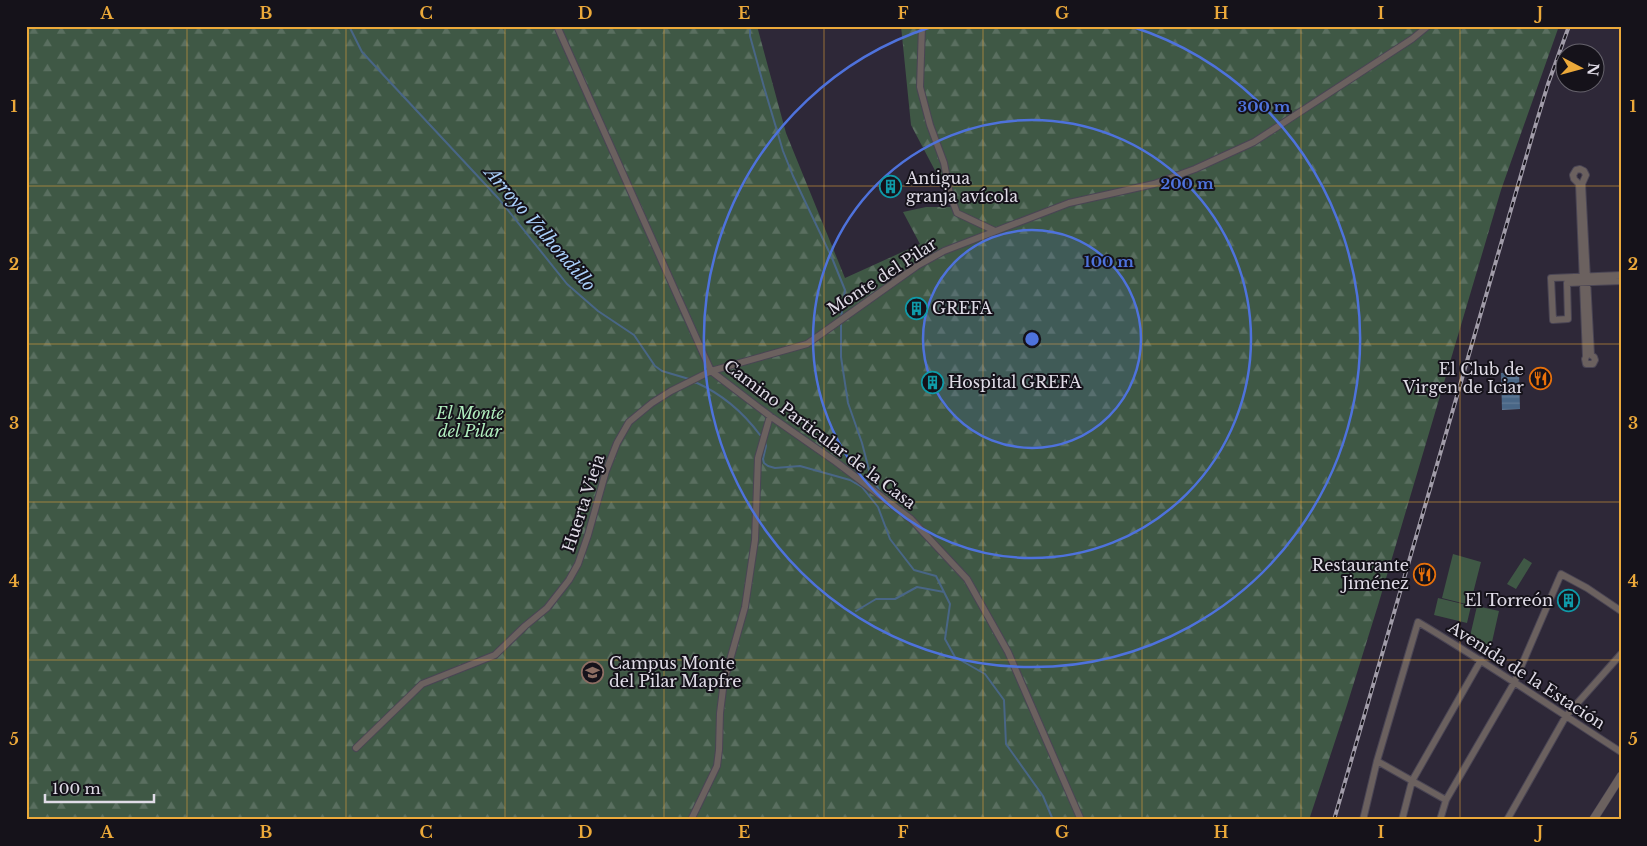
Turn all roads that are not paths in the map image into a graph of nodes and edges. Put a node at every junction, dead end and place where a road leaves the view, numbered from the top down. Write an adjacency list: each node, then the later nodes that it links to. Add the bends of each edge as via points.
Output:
1 (557, 26): 8 (street, Camino Particular de la Casa)
2 (922, 26): 4 (street, via 920,87 944,163 950,194 957,213)
3 (1428, 26): 4 (street, Monte del Pilar, via 1254,142 1154,184 1068,203)
4 (995, 231): 8 (street, Monte del Pilar, via 944,251 917,266 807,344)
5 (1621, 275): 6 (street)
6 (1585, 280): 6 (street, via 1552,278 1552,320 1568,319 1568,283); 6 (street, via 1585,361 1589,365 1595,360 1591,355); 6 (street, via 1582,184 1586,175 1578,169 1573,175 1579,184); 7 (street)
7 (1621, 280)
8 (711, 371): 9 (street, Monte del Pilar); 10 (street, Camino Particular de la Casa)
9 (671, 391): 16 (street, Huerta Vieja, via 652,402 630,422 617,443 578,564 547,608 495,655 422,684)
10 (770, 416): 22 (street, via 758,458 755,540 745,607 724,682 717,766); 23 (street, Camino Particular de la Casa, via 911,519 967,579 1008,652)
11 (1621, 611): 14 (street, via 1561,574)
12 (1621, 654): 15 (street)
13 (1481, 660): 14 (street, Avenida de la Estación); 18 (street, Avenida de la Estación, via 1418,622); 20 (street)
14 (1514, 683): 15 (street, Avenida de la Estación); 21 (street)
15 (1566, 716): 17 (street, Avenida de la Estación); 27 (street)
16 (356, 748)
17 (1621, 752)
18 (1377, 761): 20 (street); 24 (street)
19 (1621, 776): 28 (street)
20 (1412, 781): 21 (street); 25 (street)
21 (1446, 800): 26 (street)
22 (692, 820)
23 (1081, 820)
24 (1363, 820)
25 (1402, 820)
26 (1440, 820)
27 (1507, 820)
28 (1593, 820)

